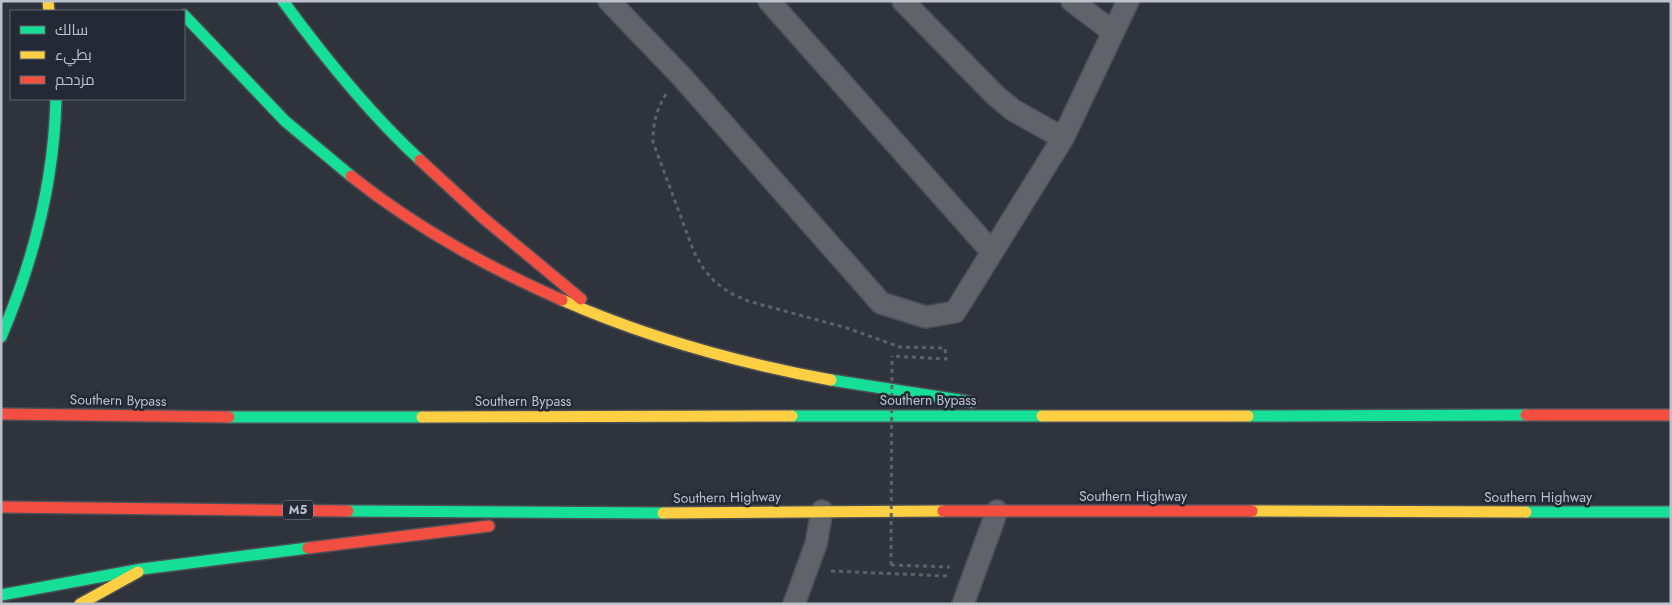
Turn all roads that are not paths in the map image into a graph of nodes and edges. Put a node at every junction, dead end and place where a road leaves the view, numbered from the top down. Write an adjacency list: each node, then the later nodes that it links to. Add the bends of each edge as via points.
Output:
1 (283, 1): 12 (main road, via 393,135 482,217)
2 (610, 1): 11 (street, via 682,77 881,303 926,317 955,312)
3 (768, 1): 11 (street)
4 (903, 1): 10 (street, via 995,95 1029,120)
5 (1072, 1): 8 (street)
6 (1128, 1): 8 (street)
7 (185, 17): 12 (main road, via 321,153 388,204 480,261)
8 (1114, 32): 10 (street)
9 (56, 100): 13 (main road, via 56,138 50,191 38,244)
10 (1064, 138): 11 (street)
11 (992, 252)
12 (605, 320): 15 (main road, via 766,367)
13 (1, 337)
14 (1, 414): 15 (main road, Southern Bypass, via 242,417)
15 (1045, 415): 16 (main road)
16 (1671, 415)
17 (1, 507): 21 (main road, M5)
18 (822, 511): 19 (main road, Southern Highway); 21 (main road, Southern Highway); 25 (street, via 816,544)
19 (997, 511): 20 (main road, Southern Highway); 26 (street)
20 (1671, 512)
21 (594, 513): 22 (main road)
22 (142, 569): 23 (main road); 24 (main road)
23 (1, 595)
24 (80, 604)
25 (794, 604)
26 (964, 604)

